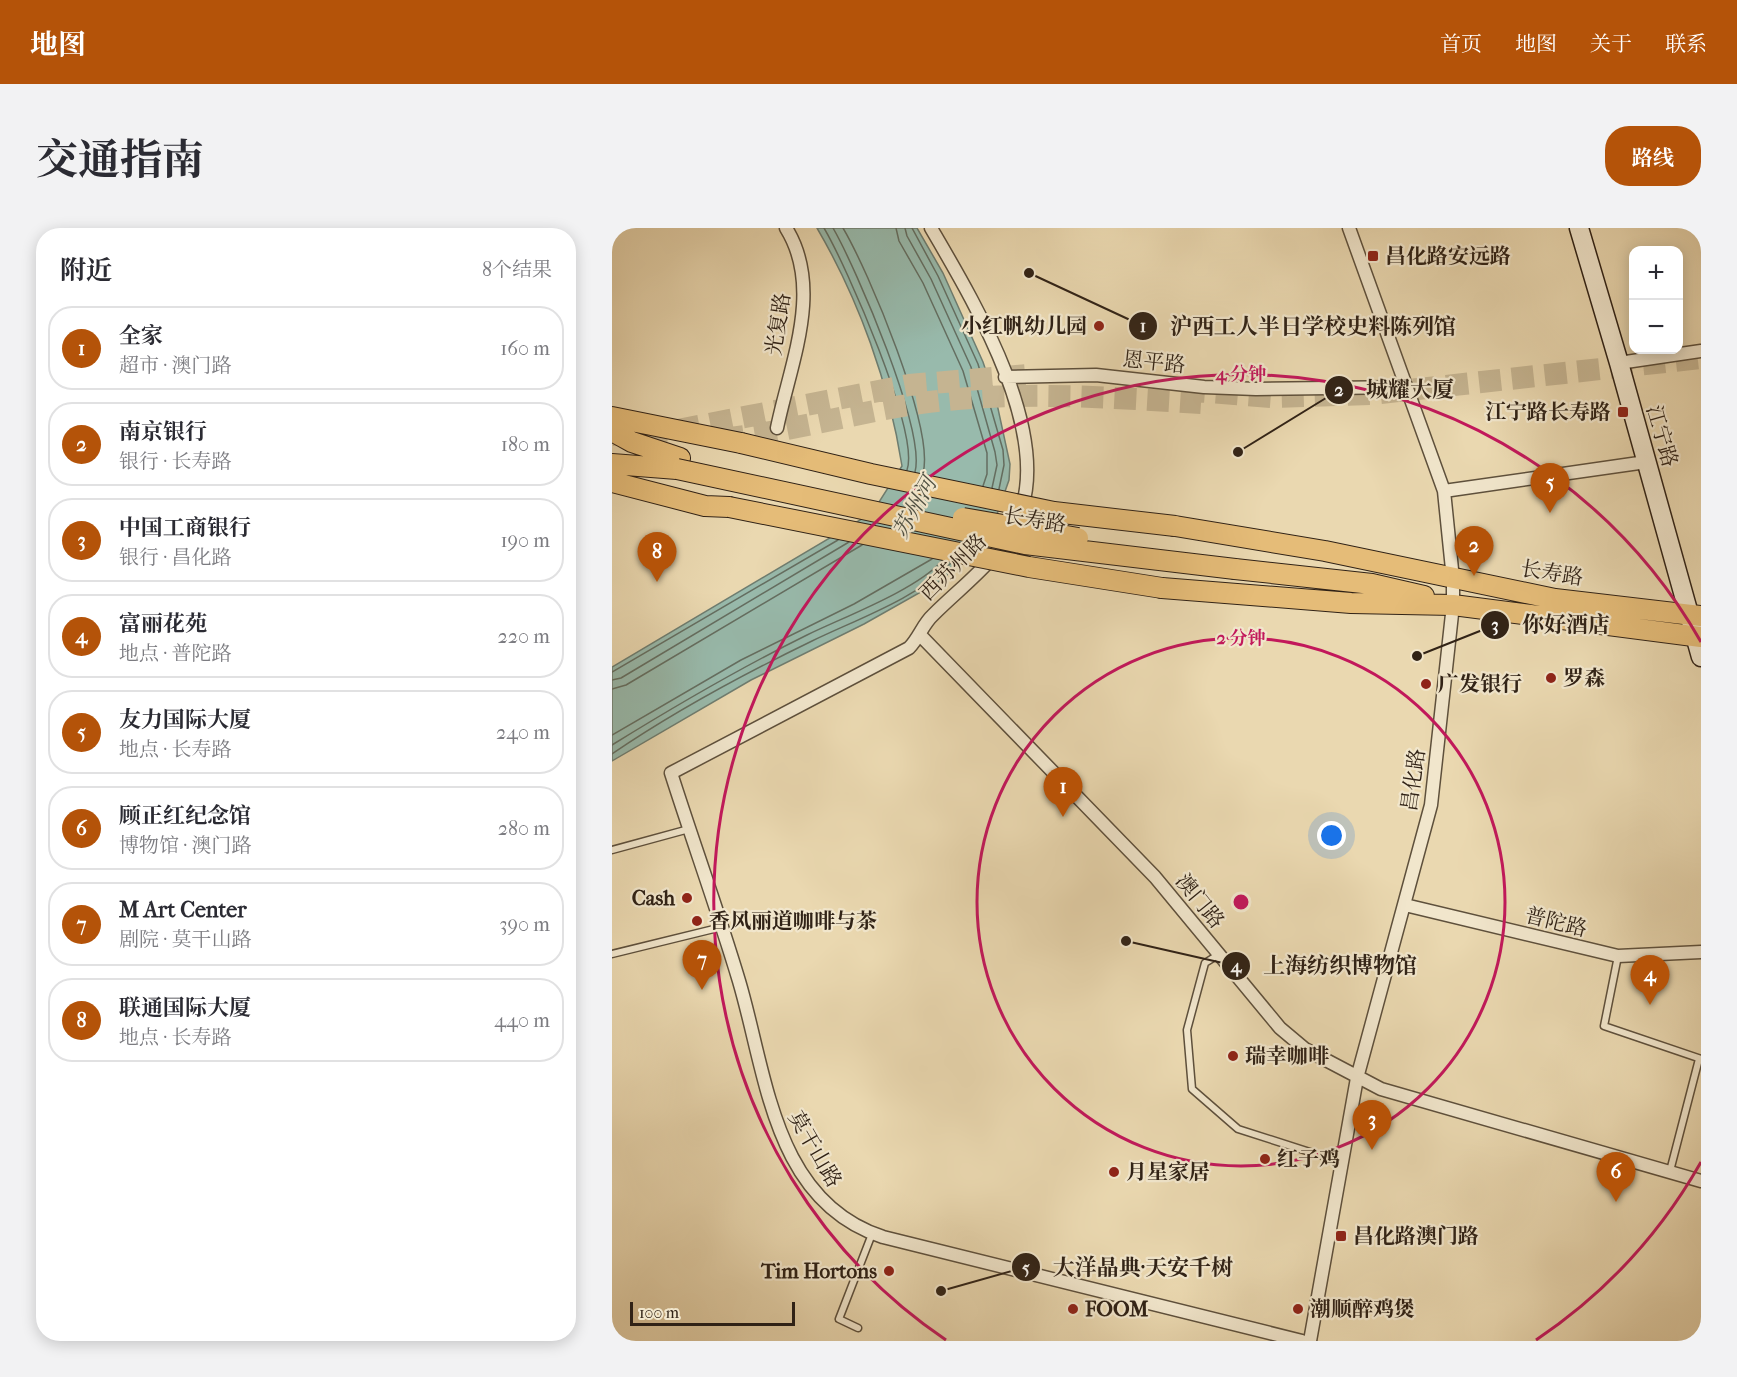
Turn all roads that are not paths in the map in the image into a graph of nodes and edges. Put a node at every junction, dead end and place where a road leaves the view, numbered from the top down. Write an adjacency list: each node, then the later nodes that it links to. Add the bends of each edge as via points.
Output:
1 (786, 228): 10 (street, 光复路, via 794,241 805,282 802,320)
2 (931, 228): 7 (street, 西苏州路, via 982,317)
3 (1349, 228): 8 (street, 昌化路)
4 (1579, 228): 6 (main road, 江宁路)
5 (1701, 351): 6 (street)
6 (1619, 363): 12 (main road, 江宁路)
7 (1005, 377): 8 (street, 恩平路, via 1096,375 1256,389); 22 (street, 西苏州路, via 1027,448 1028,480 1023,505 1008,537 990,562 935,613)
8 (1407, 387): 16 (street, 昌化路)
9 (612, 417): 18 (main road, 长寿路, bridge, via 1053,512 1175,526 1324,551)
10 (777, 428)
11 (612, 431): 14 (main road, 长寿路)
12 (1646, 462): 16 (street); 21 (main road, 江宁路)
13 (612, 464): 14 (main road, 长寿路)
14 (679, 464): 17 (main road, 长寿路, bridge, via 975,520)
15 (612, 482): 20 (main road, 长寿路, bridge, via 705,506 729,507 1029,567 1162,588 1352,603)
16 (1444, 491): 19 (street, 昌化路)
17 (1235, 562): 18 (main road, 长寿路); 20 (main road, 长寿路, via 1372,584)
18 (1396, 568): 19 (main road, 长寿路)
19 (1453, 579): 20 (street, 昌化路); 21 (main road, 长寿路, via 1555,599)
20 (1453, 605): 23 (main road, 长寿路); 28 (street, 昌化路, via 1431,805)
21 (1696, 616): 23 (main road, 江宁路)
22 (920, 635): 25 (street, 西苏州路, via 902,652); 32 (street, 澳门路, via 1155,878)
23 (1698, 637): 24 (main road, 江宁路)
24 (1701, 657)
25 (671, 772): 26 (street, 莫干山路)
26 (689, 829): 27 (lane); 29 (street, 莫干山路)
27 (612, 850)
28 (1404, 905): 33 (street, 普陀路); 35 (street, 昌化路)
29 (722, 927): 31 (lane); 39 (street, 莫干山路, via 770,1109 782,1137 826,1206)
30 (1701, 952): 33 (street, 普陀路)
31 (612, 954)
32 (1218, 955): 35 (street, 澳门路, via 1292,1039); 36 (lane, via 1206,963 1187,1030 1192,1089 1238,1129)
33 (1618, 956): 34 (lane, via 1604,1026)
34 (1700, 1059): 37 (lane)
35 (1357, 1078): 36 (street, 昌化路); 37 (street, 澳门路, via 1394,1093)
36 (1341, 1162): 42 (street, 昌化路)
37 (1669, 1173): 38 (street, 澳门路)
38 (1701, 1181)
39 (873, 1234): 40 (lane, via 839,1319); 41 (street, 莫干山路)
40 (858, 1328)
41 (1302, 1341)
42 (1310, 1341)

